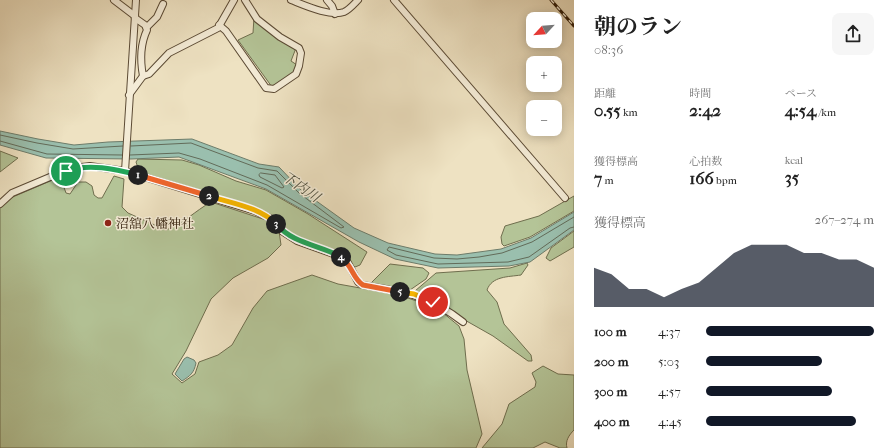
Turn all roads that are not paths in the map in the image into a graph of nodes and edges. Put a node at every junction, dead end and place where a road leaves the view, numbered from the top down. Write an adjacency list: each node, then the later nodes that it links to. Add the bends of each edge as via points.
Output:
1 (114, 0): 11 (street)
2 (136, 0): 11 (street)
3 (234, 0): 12 (street)
4 (244, 0): 12 (street, via 257,19 299,48 301,53 296,74 274,89 266,88 226,31)
5 (291, 0): 10 (street)
6 (327, 0): 10 (street)
7 (358, 0): 10 (street, via 345,12)
8 (394, 0): 19 (street)
9 (163, 4): 13 (street, via 157,17)
10 (335, 14)
11 (135, 17): 13 (street); 15 (street)
12 (219, 25): 14 (street, via 208,34 169,53 149,74)
13 (147, 27): 14 (street, via 141,51)
14 (143, 76): 15 (street)
15 (129, 95): 17 (street)
16 (90, 166): 17 (street); 18 (street, via 106,172); 20 (street, via 74,168 12,193)
17 (126, 169): 21 (street, via 255,211 270,218 283,232 297,241 347,261 358,282 363,285 414,294 433,302)
18 (132, 176)
19 (565, 198)
20 (0, 204)
21 (463, 322)

